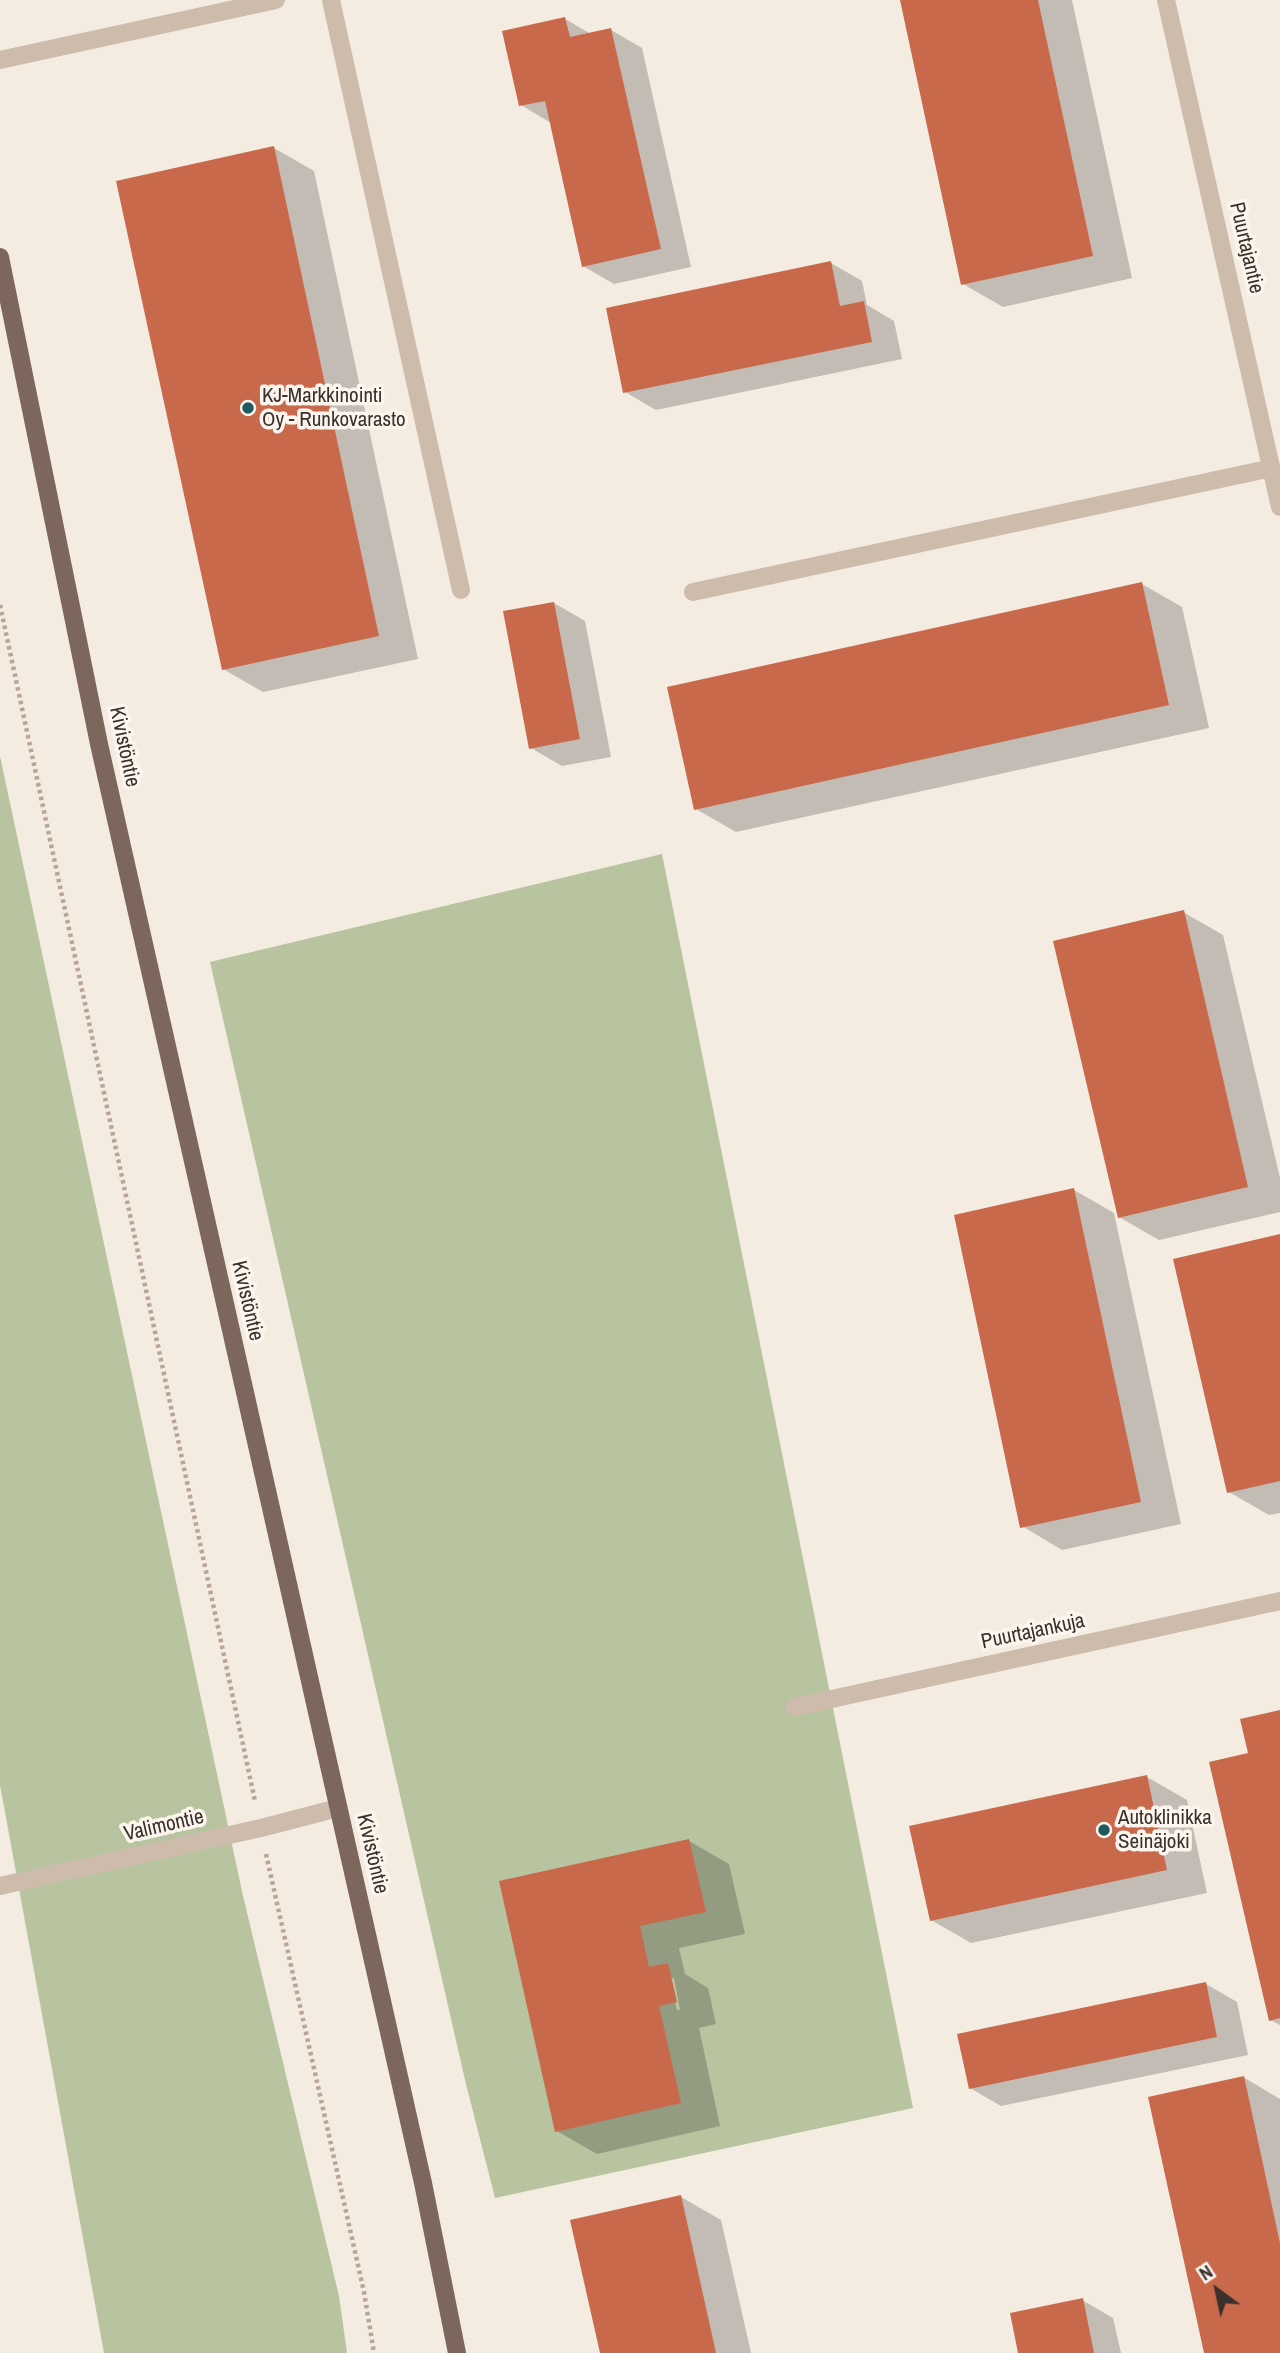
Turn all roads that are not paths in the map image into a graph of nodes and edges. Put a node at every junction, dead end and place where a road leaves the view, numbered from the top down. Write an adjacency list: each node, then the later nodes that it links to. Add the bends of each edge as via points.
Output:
1 (331, 0): 8 (street)
2 (1166, 0): 6 (street, Puurtajantie)
3 (269, 1): 4 (street)
4 (0, 60)
5 (0, 257): 12 (main road, Kivistöntie, via 102,758)
6 (1272, 468): 7 (street, Puurtajantie); 9 (street)
7 (1280, 507)
8 (461, 590)
9 (693, 592)
10 (1280, 1601): 11 (street, Puurtajankuja)
11 (795, 1707)
12 (338, 1808): 13 (street, Valimontie); 14 (main road, Kivistöntie)
13 (0, 1886)
14 (457, 2353)

